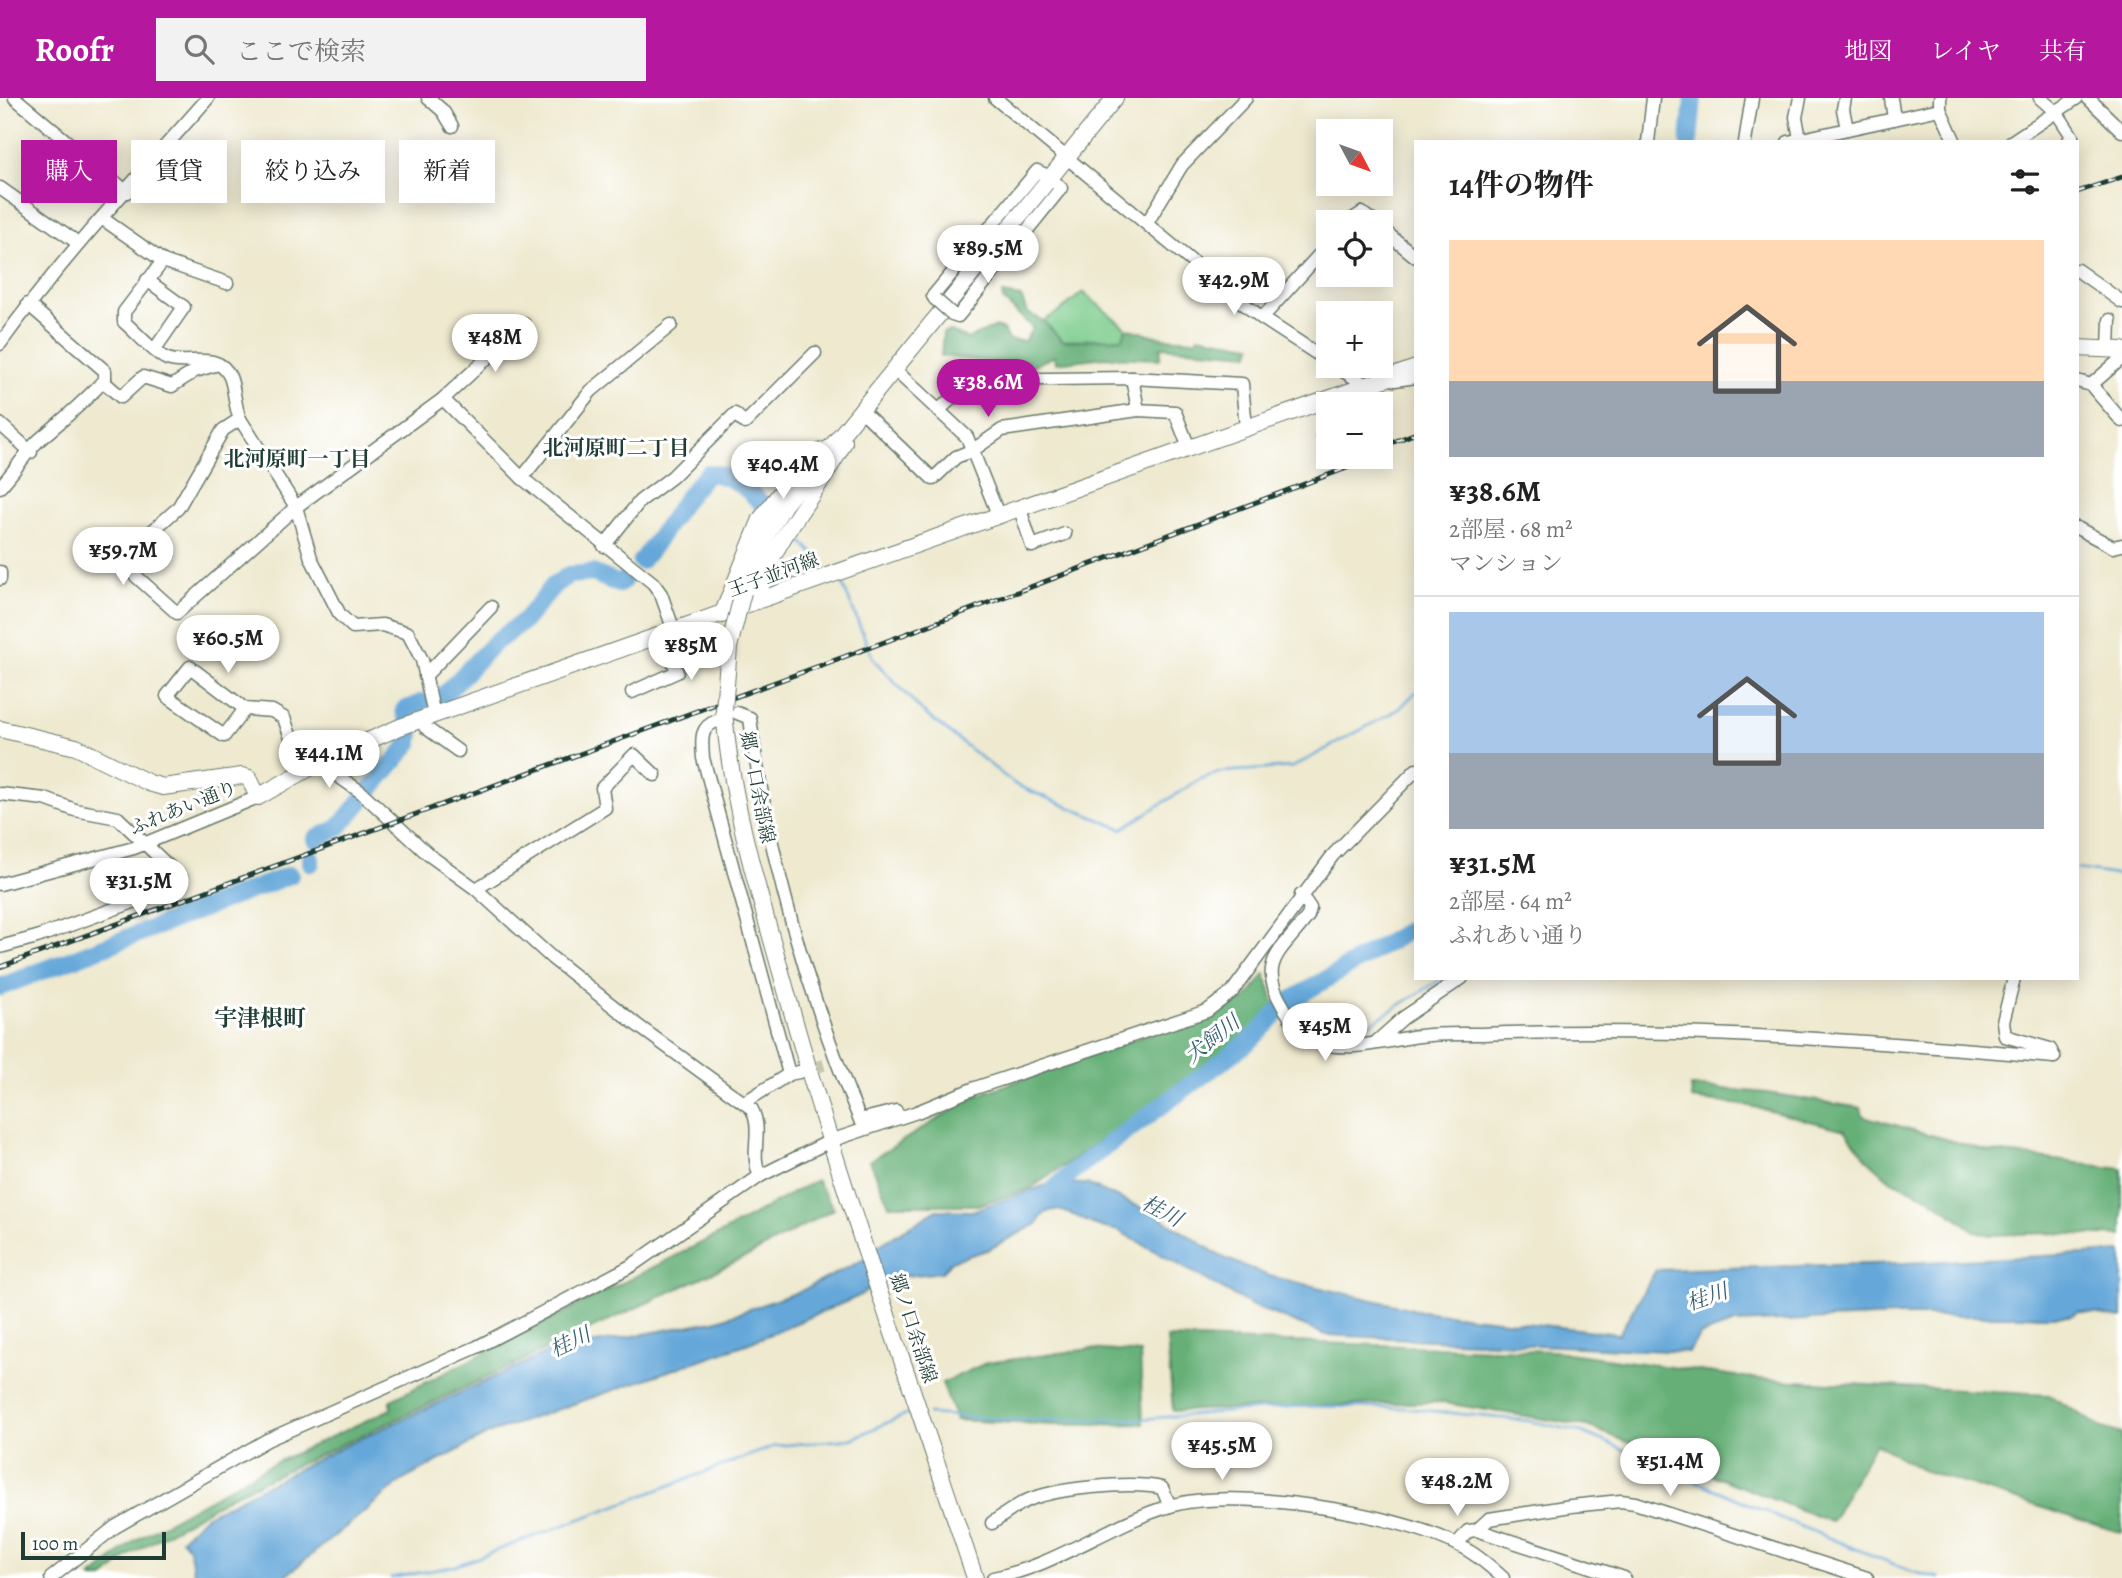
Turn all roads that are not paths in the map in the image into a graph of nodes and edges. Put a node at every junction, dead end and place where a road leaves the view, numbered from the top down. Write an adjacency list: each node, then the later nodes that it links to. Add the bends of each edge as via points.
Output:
1 (15, 98): 30 (street)
2 (208, 98): 30 (street)
3 (428, 98): 18 (street)
4 (995, 98): 27 (street)
5 (1115, 98): 27 (main road, 郷ノ口余部線)
6 (1246, 98): 32 (street, via 1182,165)
7 (1653, 98): 21 (street)
8 (1752, 98): 22 (street)
9 (1800, 98): 23 (street)
10 (1845, 98): 19 (street)
11 (1891, 98): 17 (street)
12 (2040, 98): 16 (street)
13 (2077, 98): 16 (street)
14 (2088, 98): 20 (street)
15 (1940, 104): 17 (street); 24 (street)
16 (2057, 113): 25 (street); 26 (street, via 2073,136)
17 (1894, 119): 19 (street)
18 (452, 126)
19 (1847, 129): 23 (street)
20 (2122, 131)
21 (1648, 140)
22 (1745, 140)
23 (1794, 140)
24 (1954, 140)
25 (2014, 140)
26 (2070, 140)
27 (1067, 156): 28 (main road, 郷ノ口余部線); 32 (street)
28 (1050, 177): 28 (street, bridge, via 1061,188 958,316 952,314 933,296 1037,171); 55 (main road, 郷ノ口余部線)
29 (0, 188): 34 (street)
30 (127, 192): 31 (street)
31 (103, 219): 34 (street); 37 (street)
32 (1147, 223): 43 (street)
33 (1393, 238): 35 (street)
34 (78, 243): 42 (street)
35 (1414, 255)
36 (1316, 258): 43 (street)
37 (163, 261): 39 (street); 40 (street)
38 (2079, 271): 41 (street)
39 (147, 280): 49 (street, via 124,312 124,322); 49 (street, via 184,307)
40 (227, 283)
41 (2122, 302)
42 (28, 304): 47 (street); 59 (street, via 87,353 105,371)
43 (1262, 318): 52 (street)
44 (2110, 320): 50 (street)
45 (524, 324): 64 (street)
46 (671, 325): 77 (street, via 591,391)
47 (0, 344)
48 (2079, 348): 50 (main road)
49 (155, 349): 53 (street, via 167,359)
50 (2118, 352): 62 (street)
51 (815, 353): 85 (street, via 745,423 735,414 672,477 640,500)
52 (1316, 353)
53 (218, 365): 59 (street, via 195,371 172,386 143,377 121,397); 69 (street, via 230,377)
54 (1414, 369): 61 (main road, 王子並河線)
55 (896, 371): 66 (street); 68 (main road, 郷ノ口余部線)
56 (1414, 377): 61 (street)
57 (1132, 378): 66 (street, via 972,380); 67 (street); 72 (street, via 1242,384)
58 (1360, 378): 61 (street)
59 (105, 379): 76 (street)
60 (2079, 382): 62 (street)
61 (1372, 384): 63 (main road, 王子並河線)
62 (2091, 385): 70 (street)
63 (1349, 392)
64 (443, 399): 77 (street); 79 (street)
65 (1316, 404): 72 (main road, 王子並河線)
66 (940, 409): 75 (street)
67 (1138, 410): 73 (street, via 1175,412); 75 (street, via 1002,430)
68 (859, 415): 74 (main road, 郷ノ口余部線); 75 (street, via 933,479 956,457); 88 (main road, via 834,463 776,549)
69 (240, 419): 79 (street); 79 (street, via 223,430 178,508 119,561 177,612)
70 (2122, 421)
71 (0, 424): 76 (street)
72 (1246, 428): 73 (main road, 王子並河線)
73 (1189, 448): 80 (main road, 王子並河線)
74 (830, 449): 90 (main road, via 808,456 761,519); 95 (main road, 郷ノ口余部線, bridge, via 766,534 743,592 729,647)
75 (973, 450): 81 (street)
76 (31, 452): 78 (street)
77 (522, 478): 85 (street)
78 (0, 487)
79 (296, 507): 92 (street, via 311,558 340,615 353,626 382,625 408,633 417,645)
80 (1020, 509): 81 (main road, 王子並河線); 83 (street, via 1032,546)
81 (999, 517): 88 (main road, 王子並河線)
82 (2079, 529): 84 (street, via 2113,547)
83 (1065, 534)
84 (2122, 545)
85 (604, 546): 91 (street, via 653,583 661,594)
86 (0, 572): 87 (street)
87 (0, 579)
88 (757, 601): 90 (main road, 王子並河線)
89 (491, 607): 92 (street)
90 (722, 615): 91 (main road, 王子並河線)
91 (669, 633): 93 (street, via 677,672); 96 (main road, 王子並河線)
92 (425, 676): 96 (street)
93 (632, 692)
94 (245, 709): 94 (street, via 190,667 167,696 224,736); 100 (street, via 272,711 284,718)
95 (726, 715): 108 (street, via 750,718); 112 (street, via 709,724 702,735 703,758); 119 (main road, 郷ノ口余部線, via 728,761 744,835)
96 (425, 718): 98 (street, via 425,727); 99 (main road, 王子並河線)
97 (0, 729): 104 (main road, via 91,752 163,787 242,776 249,778)
98 (458, 751)
99 (324, 760): 100 (main road, 王子並河線); 107 (street, via 332,772 429,855)
100 (303, 772): 104 (main road, 王子並河線)
101 (1414, 772): 109 (street, via 1333,855)
102 (655, 775): 107 (street, via 634,755 602,788 605,808)
103 (0, 794): 105 (street, via 45,799 118,818)
104 (258, 797): 105 (street, ふれあい通り)
105 (144, 845): 106 (street, ふれあい通り); 113 (street, via 181,878 180,885)
106 (0, 884)
107 (476, 889): 117 (street, via 552,958)
108 (785, 891): 110 (street); 118 (street, via 830,1063 860,1121 905,1109)
109 (1301, 895): 116 (street, via 1310,908 1308,916 1273,963 1270,982 1294,1024 1309,1038 1326,1046); 118 (street, via 1232,992 1207,1011 975,1088)
110 (773, 899)
111 (757, 912): 112 (street)
112 (746, 921): 117 (street, via 794,1073)
113 (0, 947)
114 (1459, 980): 116 (street, via 1403,1018)
115 (2014, 980): 116 (street, via 2003,1022 2005,1036 2050,1049 2054,1057 1758,1037 1549,1032 1421,1036)
116 (1375, 1044)
117 (745, 1102): 120 (street, via 756,1115 754,1153)
118 (917, 1112): 119 (street)
119 (830, 1141): 120 (street); 126 (main road, 郷ノ口余部線)
120 (761, 1176): 125 (street, via 631,1266 477,1347 267,1440 115,1527)
121 (1170, 1506): 122 (street, via 1162,1488 1139,1483 1112,1485 1025,1502); 124 (street, via 1214,1499 1271,1502 1412,1526); 127 (street, via 1059,1556)
122 (992, 1523)
123 (1477, 1530): 124 (street, via 1468,1531); 129 (street); 130 (street, via 1489,1519 1621,1501)
124 (1457, 1544): 128 (street)
125 (51, 1578)
126 (975, 1578)
127 (993, 1578)
128 (1503, 1578)
129 (1624, 1578)
130 (1867, 1578)

